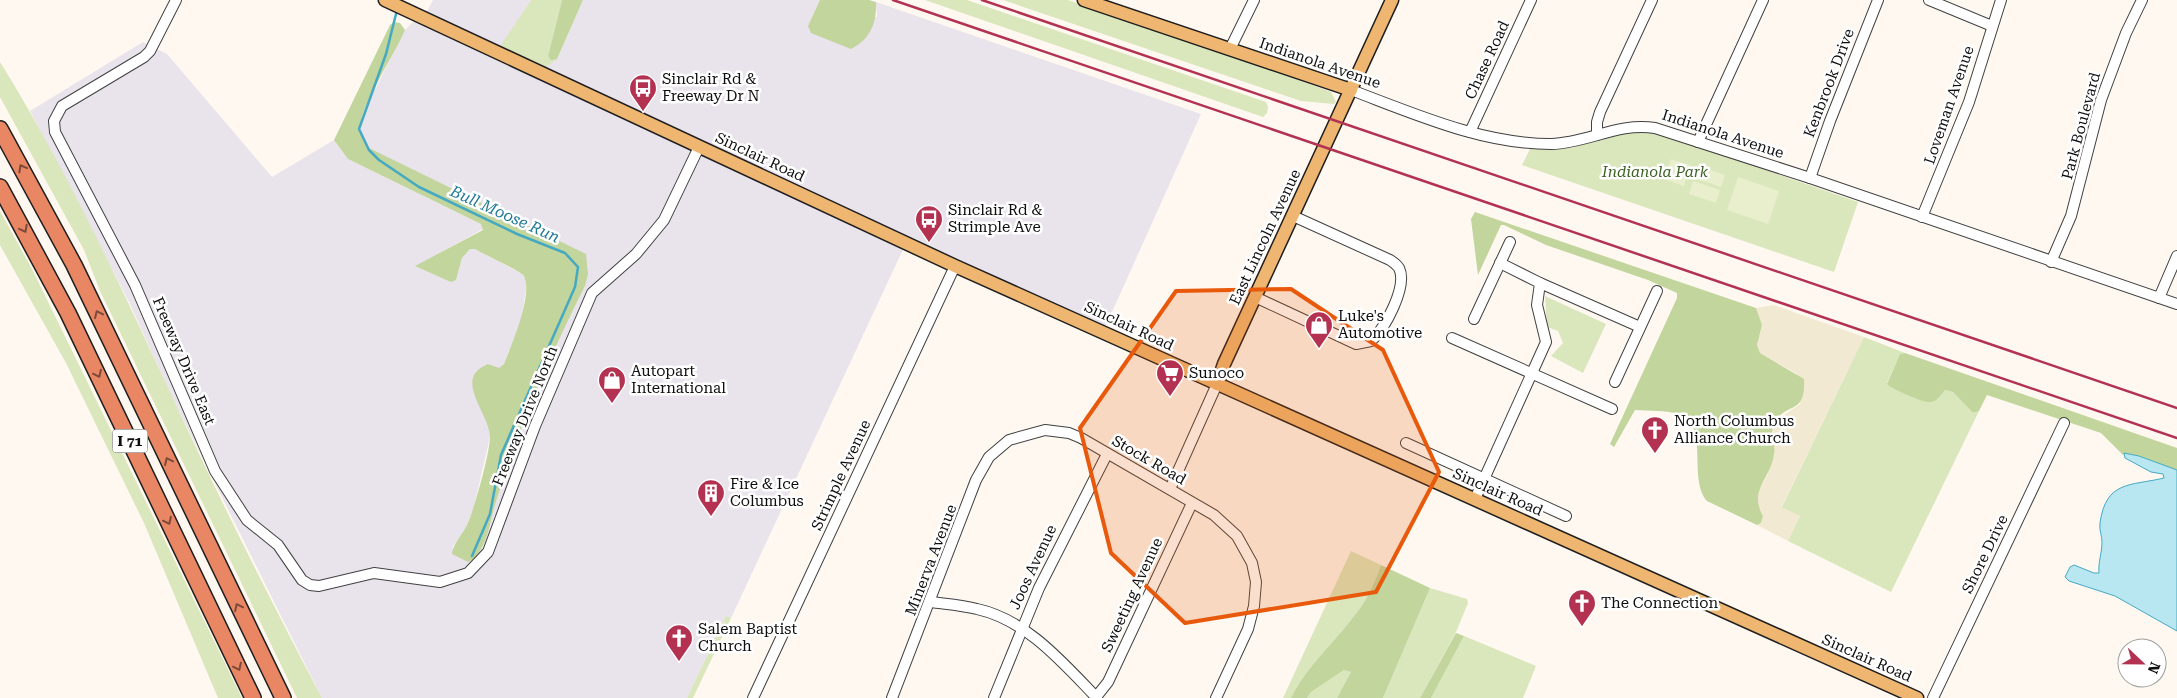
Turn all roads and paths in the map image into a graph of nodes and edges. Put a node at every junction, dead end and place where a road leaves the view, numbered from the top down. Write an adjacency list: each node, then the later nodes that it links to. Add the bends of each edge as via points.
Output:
1 (176, 0): 51 (street, Freeway Drive East, via 154,45 144,57 62,106 54,121 59,142 135,285 215,471 247,520 278,545 302,580)
2 (1084, 0): 14 (main road, Indianola Avenue)
3 (1254, 0): 14 (street)
4 (1392, 0): 15 (main road, East Lincoln Avenue)
5 (1531, 0): 17 (street, Chase Road)
6 (1652, 0): 18 (street, via 1600,112)
7 (1763, 0): 19 (street)
8 (1878, 0): 21 (street, Kenbrook Drive)
9 (1929, 0): 13 (street)
10 (2001, 0): 13 (street, Loveman Avenue)
11 (2142, 0): 27 (street, Park Boulevard, via 2101,100 2071,216)
12 (393, 4): 20 (main road, Sinclair Road)
13 (1992, 26): 24 (street, Loveman Avenue, via 1956,139)
14 (1230, 50): 15 (main road, Indianola Avenue)
15 (1351, 90): 17 (street, Indianola Avenue); 23 (main road, East Lincoln Avenue)
16 (1, 130): 55 (highway, I 71, one-way to 16, via 74,265)
17 (1470, 132): 18 (street, Indianola Avenue, via 1537,144 1575,142)
18 (1597, 135): 19 (street, Indianola Avenue, via 1618,128 1644,126)
19 (1698, 142): 21 (street, Indianola Avenue)
20 (699, 147): 29 (main road, Sinclair Road); 51 (street, Freeway Drive North, via 664,220 636,254 592,293 488,552 468,573 440,582 374,573)
21 (1810, 178): 24 (street, Indianola Avenue)
22 (0, 187): 54 (highway, I 71, one-way to 54, via 68,313)
23 (1292, 216): 32 (main road, East Lincoln Avenue); 32 (street, via 1390,260 1398,267 1401,278 1393,307 1378,335 1371,341 1356,344)
24 (1922, 217): 27 (street, Indianola Avenue)
25 (1510, 242): 28 (street)
26 (2177, 256): 33 (street)
27 (2051, 262): 33 (street, Indianola Avenue)
28 (1500, 263): 30 (street); 35 (street)
29 (955, 266): 40 (main road, Sinclair Road); 56 (street, Strimple Avenue)
30 (1540, 283): 36 (street); 38 (street, via 1537,304 1546,342)
31 (1658, 291): 36 (street)
32 (1255, 297): 40 (main road, East Lincoln Avenue)
33 (2159, 298): 34 (street, Indianola Avenue)
34 (2177, 304)
35 (1474, 319)
36 (1640, 327): 39 (street)
37 (1452, 338): 38 (street)
38 (1532, 373): 41 (street); 46 (street)
39 (1615, 382)
40 (1217, 384): 47 (street, East Lincoln Avenue); 48 (main road, Sinclair Road)
41 (1612, 409)
42 (2064, 423): 62 (street, Shore Drive)
43 (1009, 440): 45 (street, Stock Road, via 1044,430 1069,433); 52 (street, Minerva Avenue, via 989,457 976,480)
44 (1406, 443): 46 (street)
45 (1107, 454): 47 (street, Stock Road); 53 (street, Joos Avenue, via 1060,542)
46 (1484, 479): 48 (street); 50 (street)
47 (1170, 489): 49 (street, Stock Road)
48 (1475, 499): 61 (main road, Sinclair Road)
49 (1192, 503): 59 (street, Sweeting Avenue, via 1108,682); 60 (street, Stock Road, via 1214,515 1237,536 1252,563 1256,582 1250,622)
50 (1566, 516)
51 (319, 586)
52 (931, 602): 53 (street, via 978,609); 57 (street, Minerva Avenue)
53 (1021, 629): 58 (street, Joos Avenue); 59 (street, via 1061,661)
54 (253, 698)
55 (283, 698)
56 (753, 698)
57 (892, 698)
58 (994, 698)
59 (1096, 698)
60 (1216, 698)
61 (1917, 698)
62 (1933, 698)

